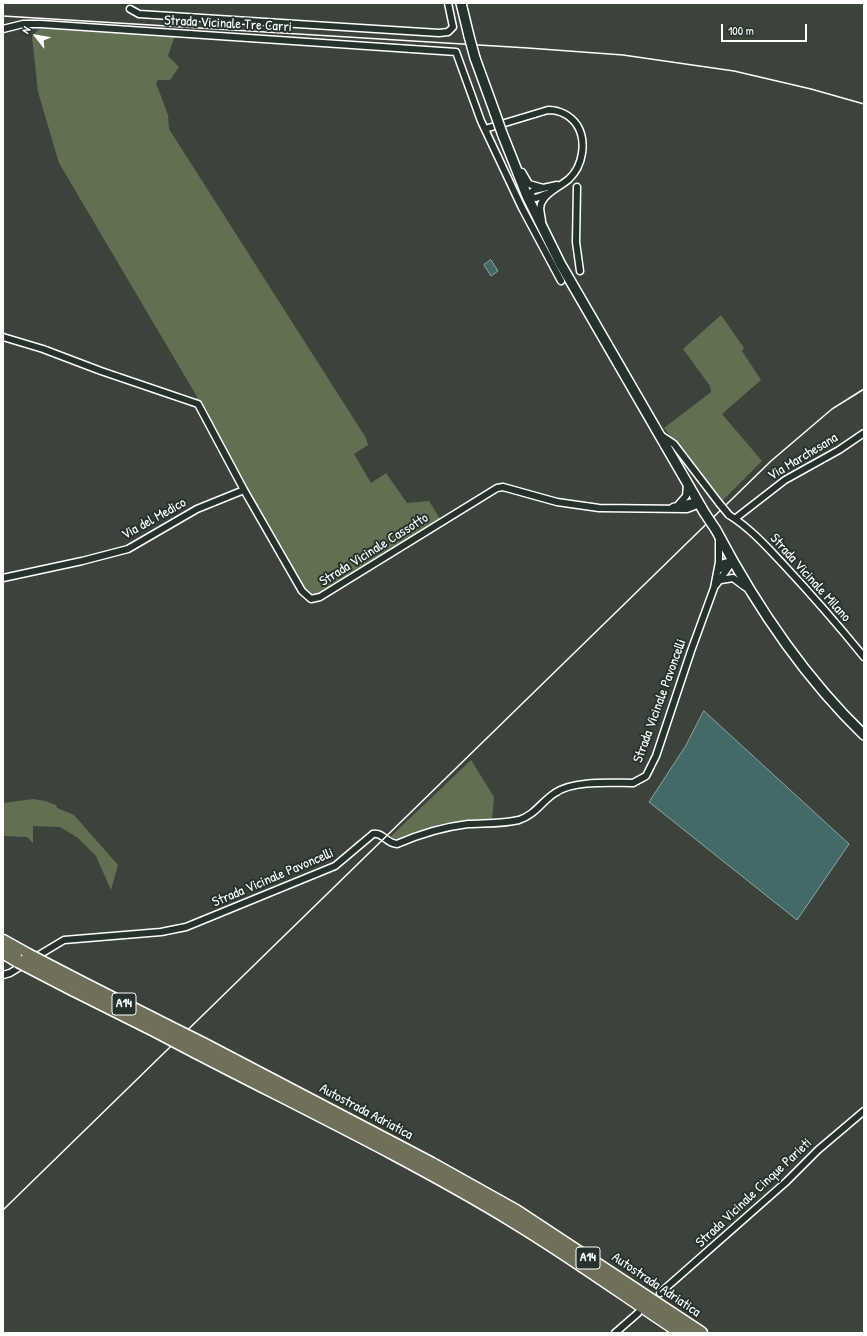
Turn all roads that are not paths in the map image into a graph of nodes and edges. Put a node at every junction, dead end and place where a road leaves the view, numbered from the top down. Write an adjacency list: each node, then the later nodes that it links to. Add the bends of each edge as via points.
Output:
1 (448, 3): 3 (street, via 453,27 448,32 439,33 139,14)
2 (461, 3): 6 (main road, bridge, via 476,58)
3 (130, 10)
4 (3, 29): 5 (street, Strada Vicinale Tre Carri, via 23,24 41,24 456,52)
5 (485, 129): 7 (street, via 541,111 555,110 566,114 578,126 582,146 579,164); 14 (street, via 522,208)
6 (507, 146): 9 (street, via 514,154 526,181); 11 (main road)
7 (564, 182): 9 (street); 10 (street)
8 (577, 187): 13 (street, via 576,242)
9 (543, 188): 11 (street, via 534,190)
10 (551, 192): 11 (street, via 536,198); 12 (street, via 540,209)
11 (527, 196): 12 (main road)
12 (547, 239): 17 (main road)
13 (580, 271)
14 (561, 281)
15 (3, 338): 19 (street, Strada Vicinale Cassotto, via 43,349 198,404)
16 (864, 433): 23 (street, Via Marchesana, via 785,480)
17 (662, 436): 18 (main road); 23 (street, Strada Vicinale Milano, bridge, via 674,444 718,503 729,515)
18 (687, 481): 20 (street, via 687,492 683,501); 22 (main road)
19 (244, 490): 21 (street, Strada Vicinale Cassotto, via 302,591 313,600 497,488 503,487 557,502 599,508); 27 (street, Via del Medico, via 192,512 128,549)
20 (676, 506): 21 (street); 22 (street, via 693,502)
21 (670, 508): 22 (street)
22 (702, 508): 24 (main road, bridge)
23 (736, 518): 31 (street, Strada Vicinale Milano, via 809,592)
24 (718, 534): 25 (main road); 26 (street, Strada Vicinale Pavoncelli)
25 (733, 561): 26 (street, via 724,563); 28 (street, Strada Vicinale Pavoncelli); 30 (main road)
26 (718, 574): 29 (street, Strada Vicinale Pavoncelli)
27 (3, 578)
28 (721, 580): 29 (street, Strada Vicinale Pavoncelli); 30 (street, via 733,578)
29 (714, 588): 36 (street, Strada Vicinale Pavoncelli, via 656,756 648,772 640,780 633,783 564,788 531,815 514,821 439,829 397,844 392,844 378,833 373,834 335,866 186,926 161,932 64,940)
30 (753, 594): 32 (main road, via 794,653 839,709)
31 (864, 657)
32 (864, 735)
33 (3, 941): 35 (highway, Autostrada Adriatica / A14)
34 (3, 952): 35 (highway, Autostrada Adriatica / A14)
35 (23, 958): 38 (highway, Autostrada Adriatica / A14, bridge)
36 (3, 975)
37 (864, 1111): 39 (street, Strada Vicinale Cinque Parieti)
38 (468, 1190): 42 (highway, Autostrada Adriatica / A14); 43 (highway, Autostrada Adriatica / A14, via 516,1211)
39 (660, 1294)
40 (638, 1313): 41 (street)
41 (615, 1333)
42 (682, 1333)
43 (701, 1333)

